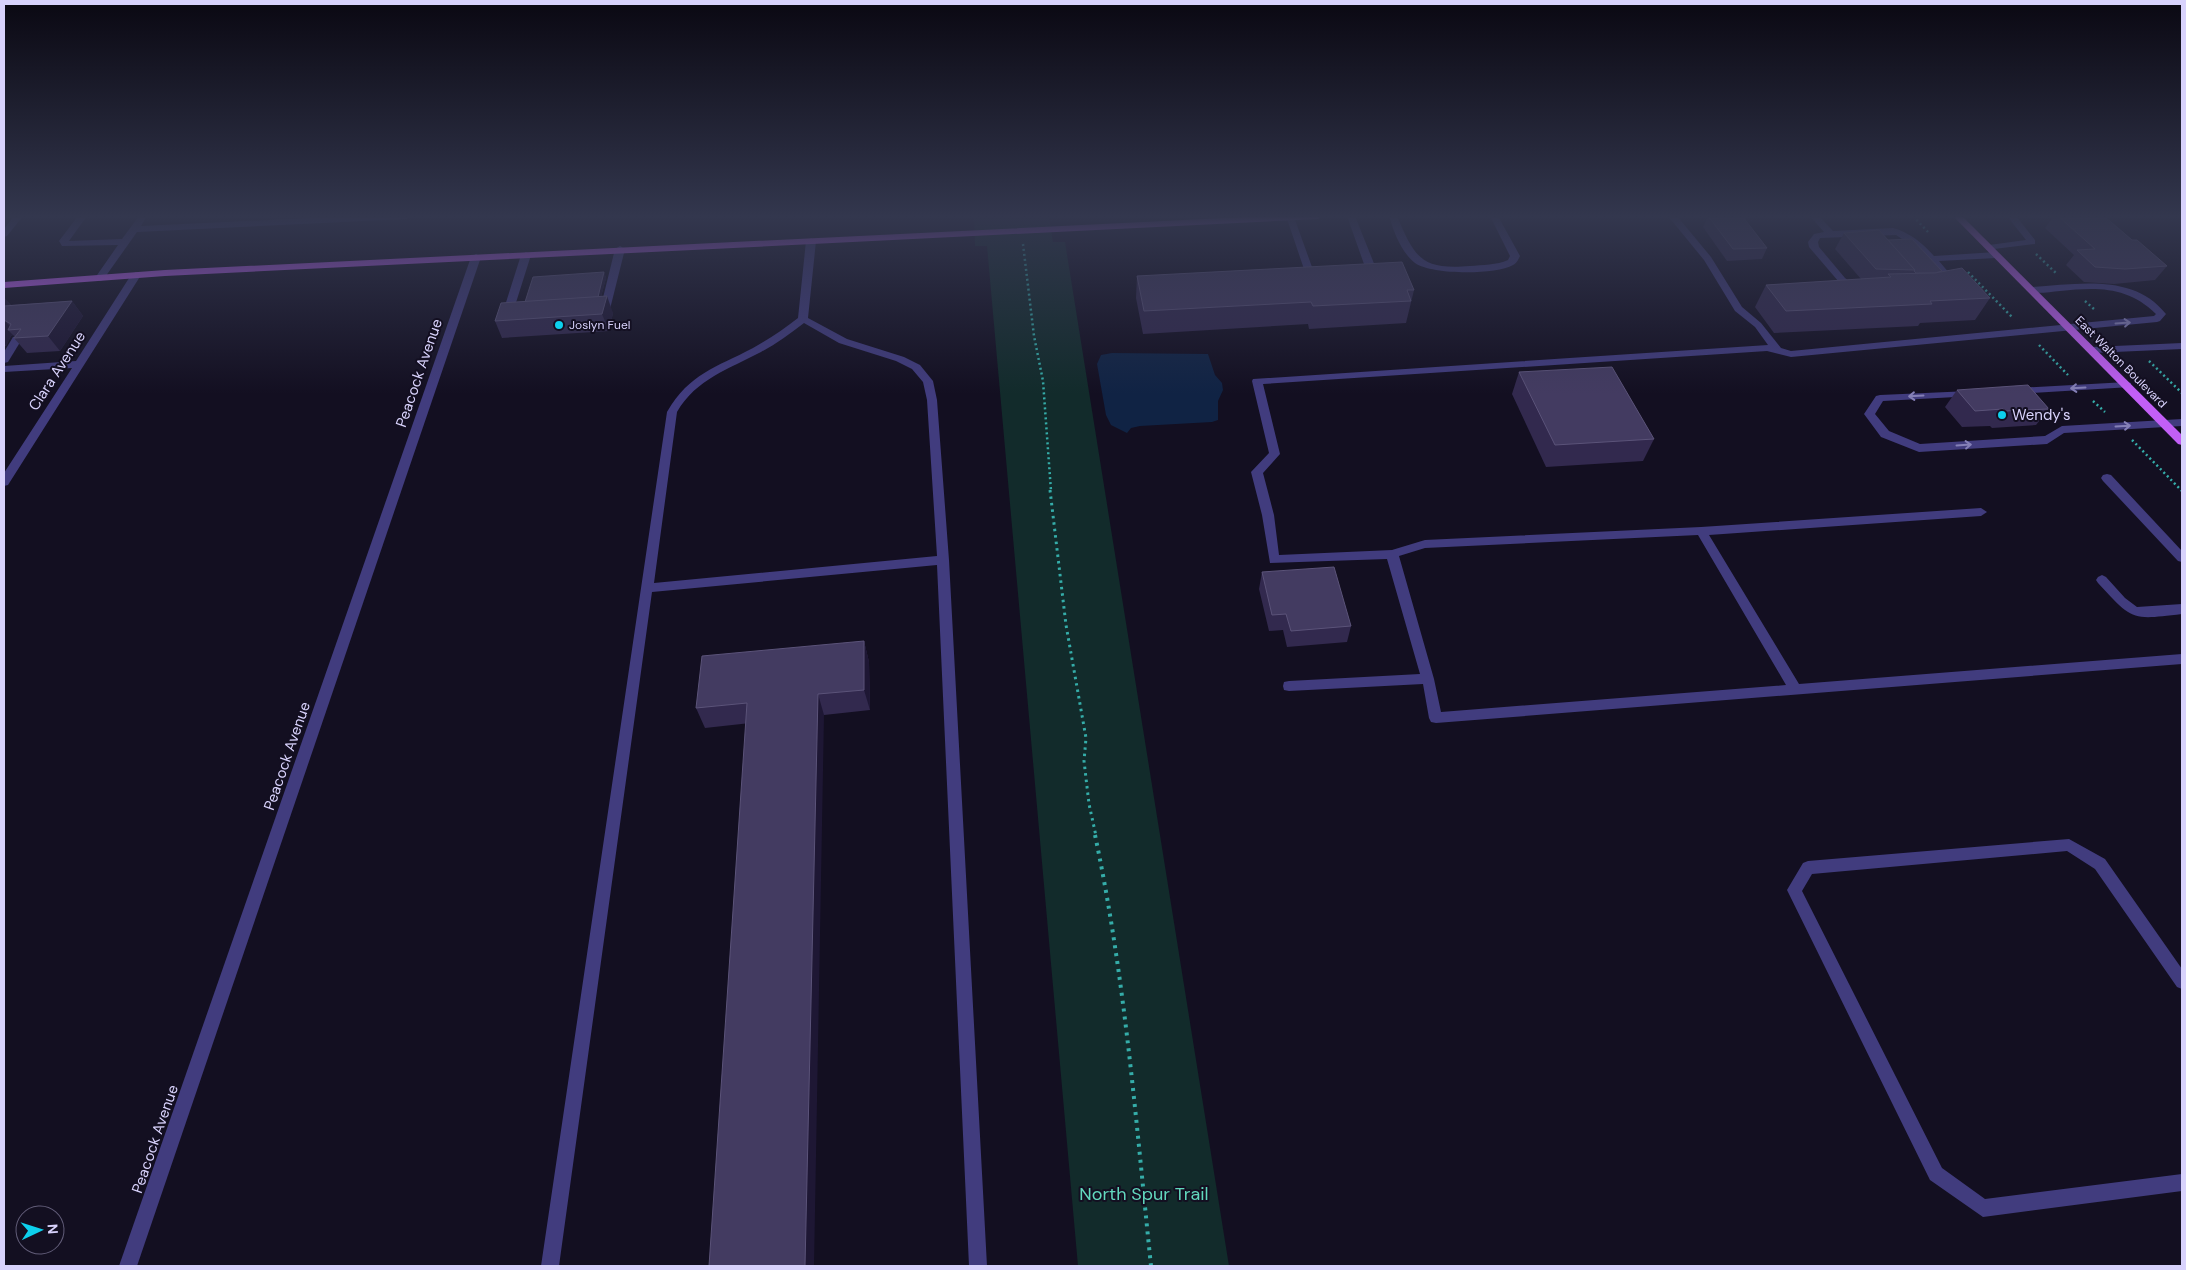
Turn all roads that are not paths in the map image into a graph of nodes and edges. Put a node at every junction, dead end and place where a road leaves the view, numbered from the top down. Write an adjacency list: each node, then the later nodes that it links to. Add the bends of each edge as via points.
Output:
1 (102, 275): 12 (street)
2 (133, 275): 12 (main road)
3 (136, 275): 26 (street, Clara Avenue)
4 (470, 275): 50 (street, Peacock Avenue)
5 (519, 275): 18 (street, via 507,315)
6 (614, 275): 17 (street, via 606,308)
7 (807, 275): 19 (street)
8 (1718, 275): 24 (street, via 1738,309 1758,325)
9 (1839, 275): 16 (street, via 1850,287)
10 (1946, 275): 14 (street, via 1950,284)
11 (2017, 275): 15 (main road, East Walton Boulevard)
12 (100, 278): 13 (main road)
13 (4, 285)
14 (1944, 287)
15 (2032, 290): 20 (main road, East Walton Boulevard); 20 (street, one-way to 15, via 2157,320 2161,314 2140,294 2126,289)
16 (1868, 291)
17 (586, 310)
18 (517, 314)
19 (803, 319): 40 (street, via 843,341 900,359 916,367 928,381); 42 (street, via 750,354 691,384 679,398 672,412)
20 (2068, 327): 23 (main road, East Walton Boulevard); 24 (street, via 1791,354)
21 (17, 339): 25 (street)
22 (2182, 346): 23 (street)
23 (2092, 350): 28 (main road, East Walton Boulevard)
24 (1778, 351): 38 (street, via 1767,348 1257,381 1275,454 1257,472 1268,515 1274,560)
25 (4, 360)
26 (80, 364): 27 (street); 35 (street, Clara Avenue)
27 (4, 369)
28 (2127, 385): 29 (street, one-way to 29); 32 (main road, East Walton Boulevard)
29 (2004, 392)
30 (1985, 393): 32 (street, one-way to 32, via 1880,398 1869,414 1886,434 1919,448 2047,440 2062,430)
31 (2182, 423): 32 (street)
32 (2166, 424): 33 (main road, East Walton Boulevard)
33 (2182, 441)
34 (2107, 478): 39 (street)
35 (4, 482)
36 (1981, 512): 37 (street)
37 (1701, 531): 38 (street, via 1425,544); 47 (street)
38 (1392, 554): 45 (street)
39 (2182, 558)
40 (943, 560): 42 (street); 52 (street)
41 (2102, 580): 43 (street, via 2133,611)
42 (647, 588): 51 (street)
43 (2182, 609)
44 (2182, 659): 47 (street)
45 (1428, 679): 46 (street); 47 (street, via 1436,718)
46 (1289, 686)
47 (1796, 690)
48 (2182, 980): 49 (street, via 2100,864 2069,845 1808,868 1794,890 1936,1174 1983,1208)
49 (2182, 1182)
50 (128, 1266)
51 (550, 1266)
52 (978, 1266)

